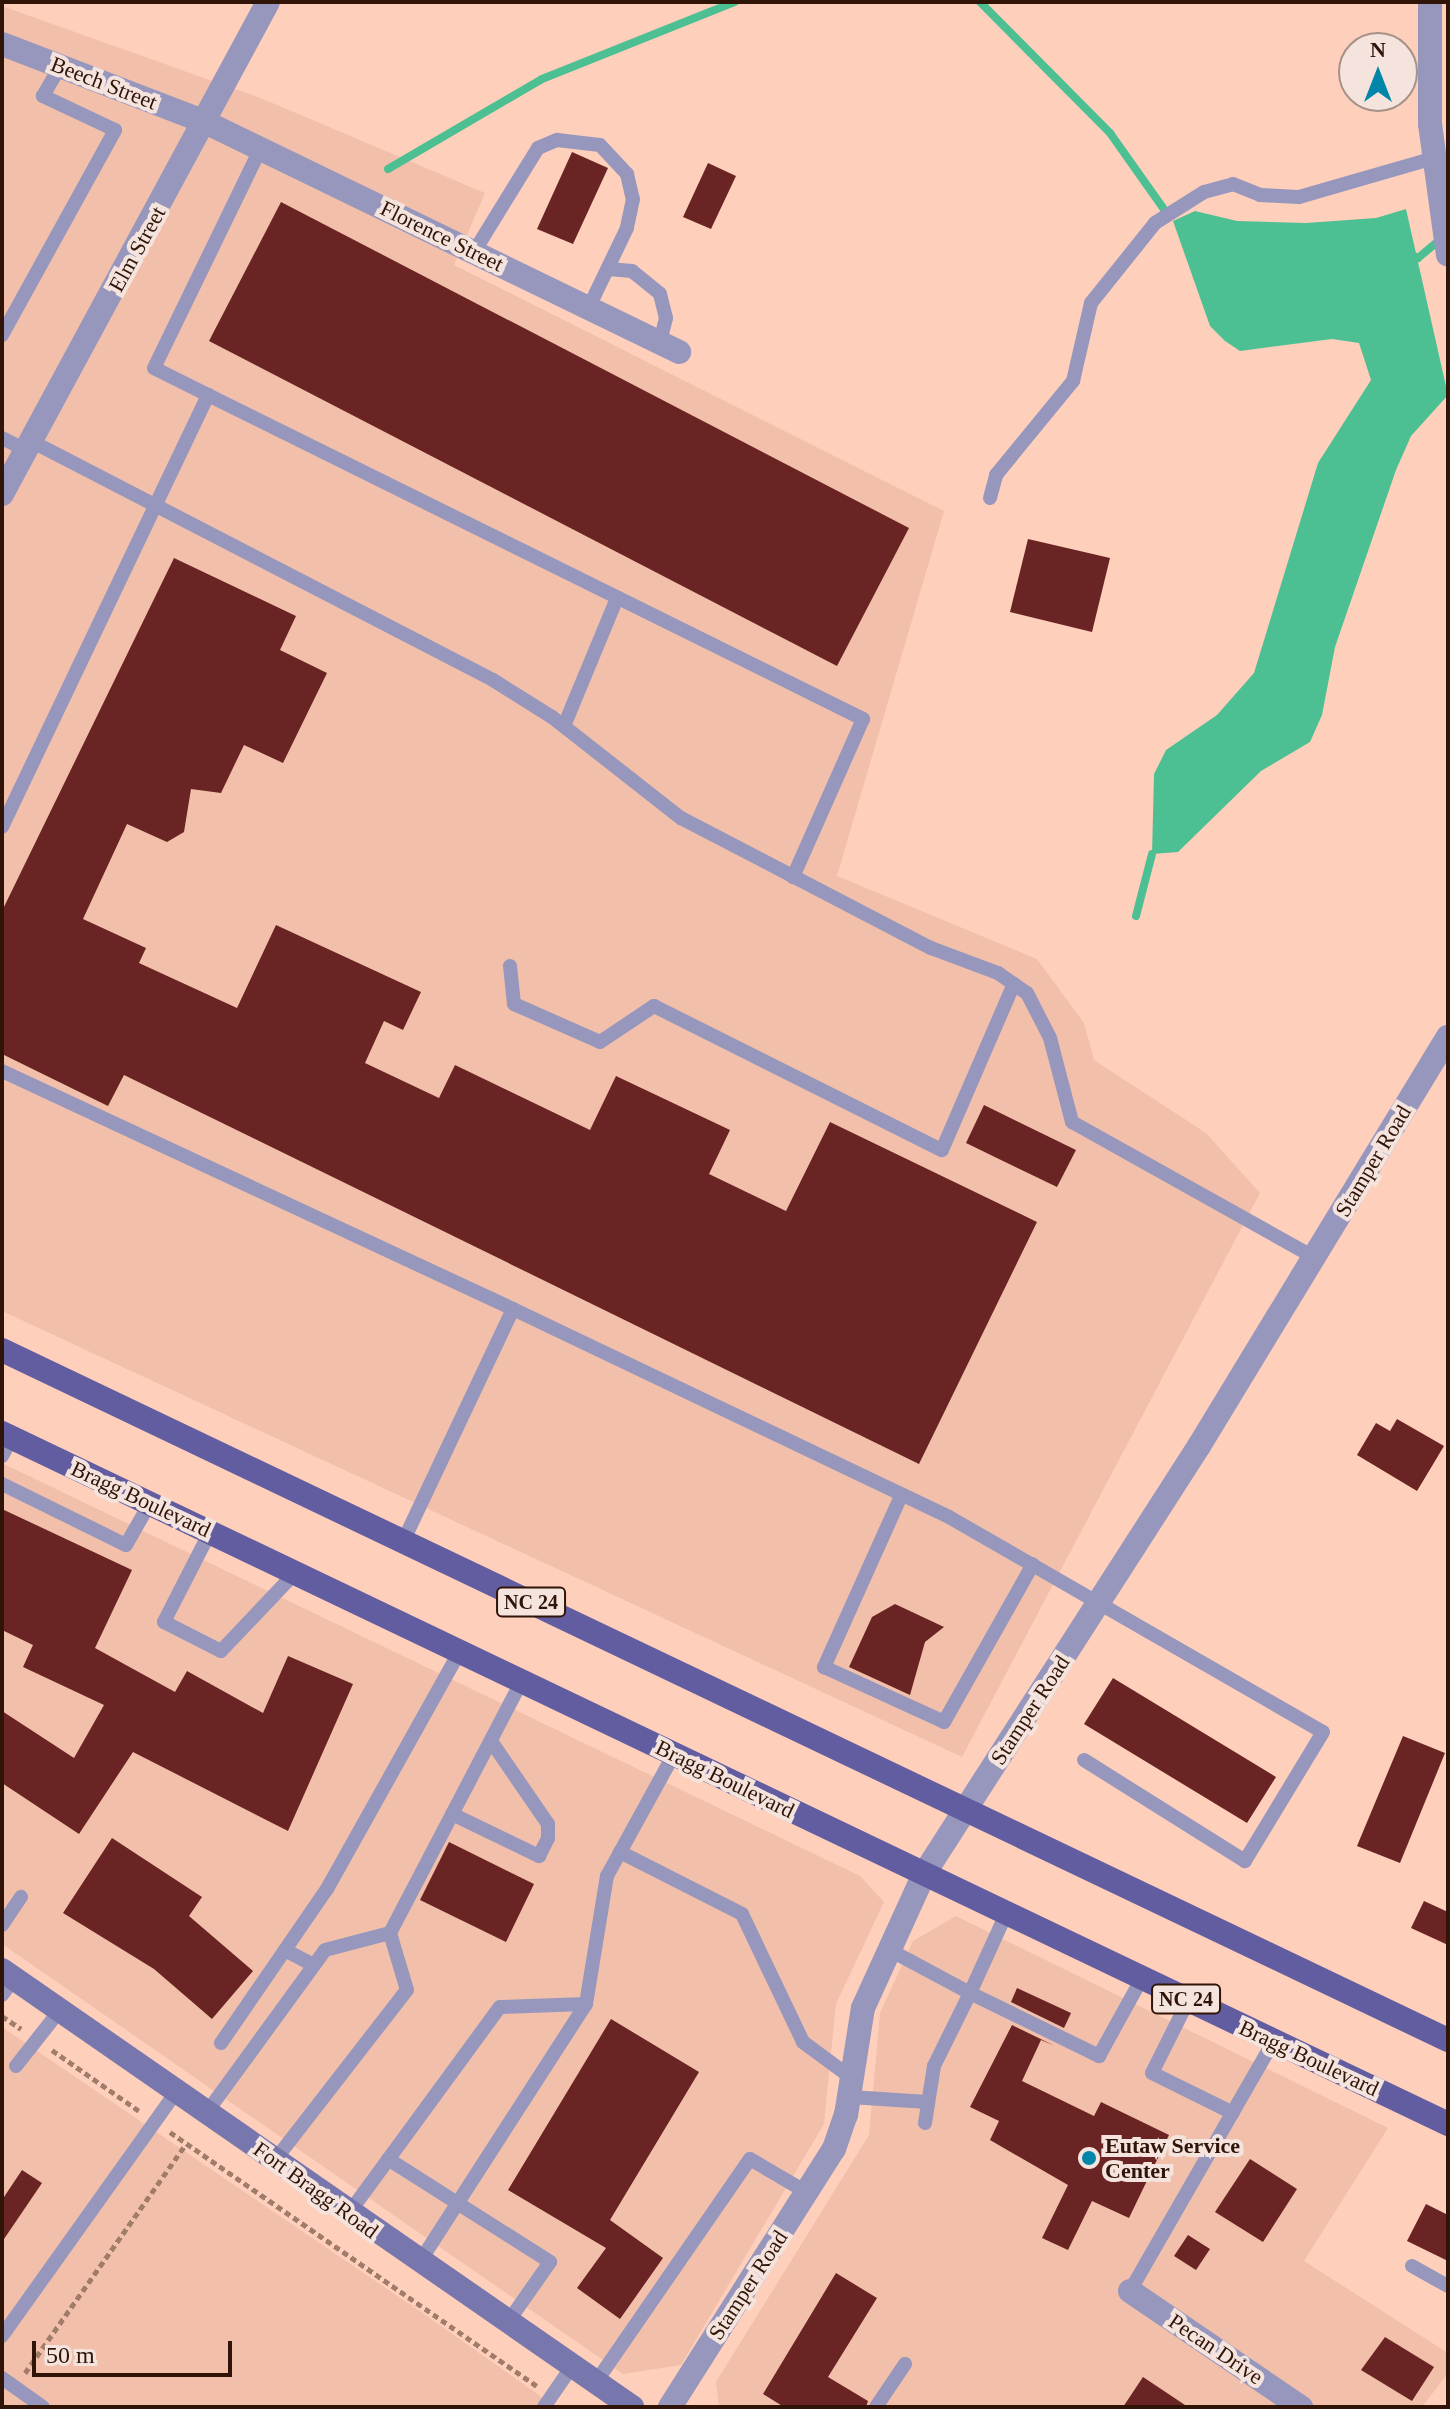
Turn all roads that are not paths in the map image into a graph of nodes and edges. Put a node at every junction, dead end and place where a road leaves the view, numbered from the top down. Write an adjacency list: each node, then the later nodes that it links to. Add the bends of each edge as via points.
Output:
1 (268, 2): 5 (street, Elm Street)
2 (1430, 2): 7 (street)
3 (2, 44): 4 (street, Beech Street)
4 (60, 67): 5 (street, Beech Street); 12 (lane, via 43,96 115,130)
5 (205, 122): 6 (street, Florence Street); 16 (street, Elm Street)
6 (261, 148): 8 (street, Florence Street); 14 (lane, via 154,368)
7 (1434, 158): 9 (street); 18 (lane, via 1299,197 1260,195 1233,184 1204,192 1155,223 1091,303 1073,381 996,475)
8 (474, 252): 10 (lane, via 526,159 557,140 582,140 616,157 633,199); 11 (street, Florence Street)
9 (1448, 255)
10 (608, 269): 11 (lane); 13 (lane, via 632,271 655,286)
11 (589, 307): 13 (street, Florence Street)
12 (2, 335)
13 (669, 347)
14 (208, 395): 19 (lane); 20 (lane)
15 (2, 438): 16 (lane)
16 (29, 445): 17 (street, Elm Street); 19 (lane)
17 (2, 494)
18 (990, 498)
19 (157, 506): 21 (lane, via 493,680); 22 (lane)
20 (617, 598): 21 (lane); 23 (lane, via 863,719)
21 (564, 726): 23 (lane, via 681,818)
22 (2, 827)
23 (793, 877): 25 (lane)
24 (510, 966): 25 (lane, via 514,1004 600,1042 654,1006 942,1150)
25 (1014, 984): 28 (lane, via 1027,993 1050,1038 1072,1122)
26 (1448, 1037): 28 (street, Stamper Road)
27 (2, 1071): 29 (lane)
28 (1314, 1257): 39 (street, Stamper Road)
29 (513, 1309): 33 (lane); 36 (lane)
30 (2, 1350): 36 (main road, NC 24)
31 (5, 1442): 34 (main road, Bragg Boulevard / NC 24)
32 (2, 1484): 34 (lane, via 126,1545)
33 (901, 1496): 37 (lane); 37 (lane, via 824,1667 944,1722)
34 (150, 1503): 35 (main road, Bragg Boulevard / NC 24)
35 (210, 1532): 38 (main road, Bragg Boulevard / NC 24); 38 (lane, via 164,1622 221,1651)
36 (403, 1542): 45 (main road, NC 24)
37 (1033, 1564): 39 (lane)
38 (295, 1573): 40 (main road, Bragg Boulevard / NC 24)
39 (1101, 1599): 44 (lane, via 1323,1732 1245,1861); 45 (street, Stamper Road)
40 (460, 1651): 41 (main road, Bragg Boulevard / NC 24); 54 (lane, via 327,1889)
41 (522, 1681): 42 (lane); 43 (main road, Bragg Boulevard / NC 24)
42 (491, 1741): 46 (lane); 46 (lane, via 548,1824 539,1856)
43 (674, 1754): 47 (lane); 48 (main road, Bragg Boulevard / NC 24)
44 (1084, 1760)
45 (967, 1808): 48 (street, Stamper Road); 62 (main road, NC 24)
46 (452, 1814): 52 (lane)
47 (620, 1852): 60 (lane, via 607,1876); 66 (lane, via 742,1914 803,2042)
48 (924, 1874): 50 (main road, Bragg Boulevard / NC 24); 53 (street, Stamper Road)
49 (21, 1897): 51 (lane)
50 (1006, 1914): 56 (main road, Bragg Boulevard / NC 24); 58 (lane)
51 (2, 1925)
52 (390, 1933): 55 (lane, via 325,1950); 74 (lane, via 407,1990)
53 (886, 1948): 58 (lane); 66 (street, Stamper Road, via 863,2008)
54 (285, 1950): 55 (lane); 64 (lane)
55 (313, 1965): 69 (lane)
56 (1142, 1978): 58 (lane, via 1099,2056); 59 (main road, Bragg Boulevard / NC 24)
57 (6, 1981): 61 (main road, Fort Bragg Road)
58 (970, 1993): 68 (lane, via 934,2066)
59 (1188, 2001): 63 (main road, Bragg Boulevard / NC 24); 70 (lane, via 1152,2073)
60 (586, 2004): 73 (lane, via 500,2007); 76 (lane)
61 (60, 2010): 65 (lane); 67 (main road, Fort Bragg Road)
62 (1448, 2040)
63 (1273, 2042): 70 (lane); 72 (main road, Bragg Boulevard / NC 24)
64 (221, 2043)
65 (16, 2066)
66 (852, 2088): 68 (lane); 75 (street, Stamper Road, via 834,2149)
67 (177, 2091): 69 (main road, Fort Bragg Road); 83 (lane)
68 (928, 2102): 71 (lane)
69 (207, 2112): 74 (main road, Fort Bragg Road)
70 (1233, 2113): 81 (lane)
71 (925, 2123)
72 (1448, 2124)
73 (388, 2159): 76 (lane); 77 (lane)
74 (275, 2160): 77 (main road, Fort Bragg Road)
75 (808, 2193): 87 (lane, via 750,2159); 91 (street, Stamper Road)
76 (457, 2204): 78 (lane); 82 (lane, via 550,2262)
77 (349, 2213): 78 (main road, Fort Bragg Road)
78 (419, 2263): 82 (main road, Fort Bragg Road)
79 (1412, 2266): 80 (lane)
80 (1448, 2286)
81 (1130, 2291): 93 (street, Pecan Drive)
82 (508, 2322): 85 (main road, Fort Bragg Road)
83 (2, 2336)
84 (905, 2364): 92 (lane)
85 (573, 2365): 87 (main road, Fort Bragg Road); 88 (lane)
86 (2, 2378): 89 (lane)
87 (596, 2382): 90 (main road, Fort Bragg Road)
88 (548, 2401)
89 (43, 2407)
90 (632, 2407)
91 (670, 2407)
92 (876, 2407)
93 (1301, 2407)

